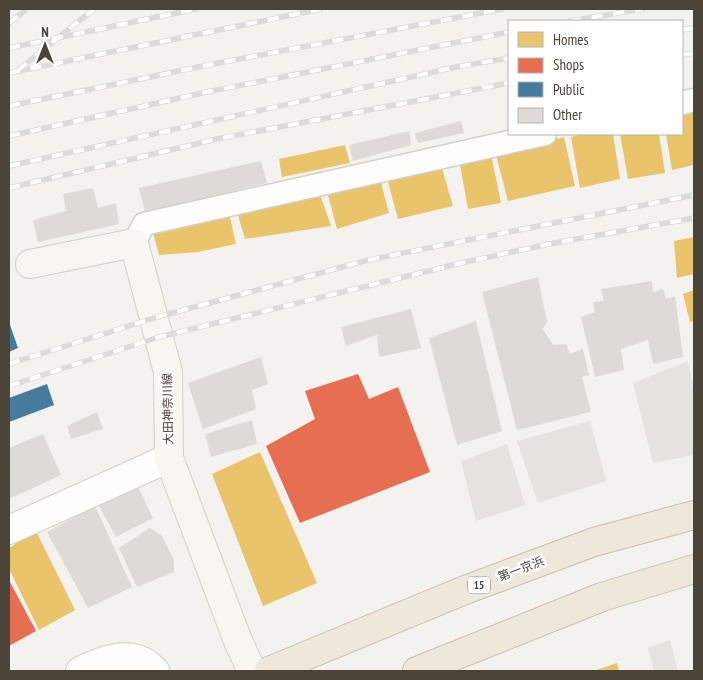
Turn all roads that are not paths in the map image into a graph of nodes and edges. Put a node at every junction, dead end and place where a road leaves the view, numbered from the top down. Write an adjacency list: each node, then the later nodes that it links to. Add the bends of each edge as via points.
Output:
1 (541, 135): 2 (lane, via 144,224)
2 (134, 243): 3 (main road); 4 (main road, 大田神奈川線, via 168,372)
3 (30, 264)
4 (169, 458): 6 (street); 10 (main road, 大田神奈川線)
5 (694, 515): 11 (highway, 第一京浜 / 15, via 585,545 465,590)
6 (9, 530)
7 (694, 569): 12 (highway, via 602,597)
8 (80, 671): 9 (street, via 126,656 139,658)
9 (155, 671)
10 (252, 671)
11 (269, 671)
12 (417, 671)

